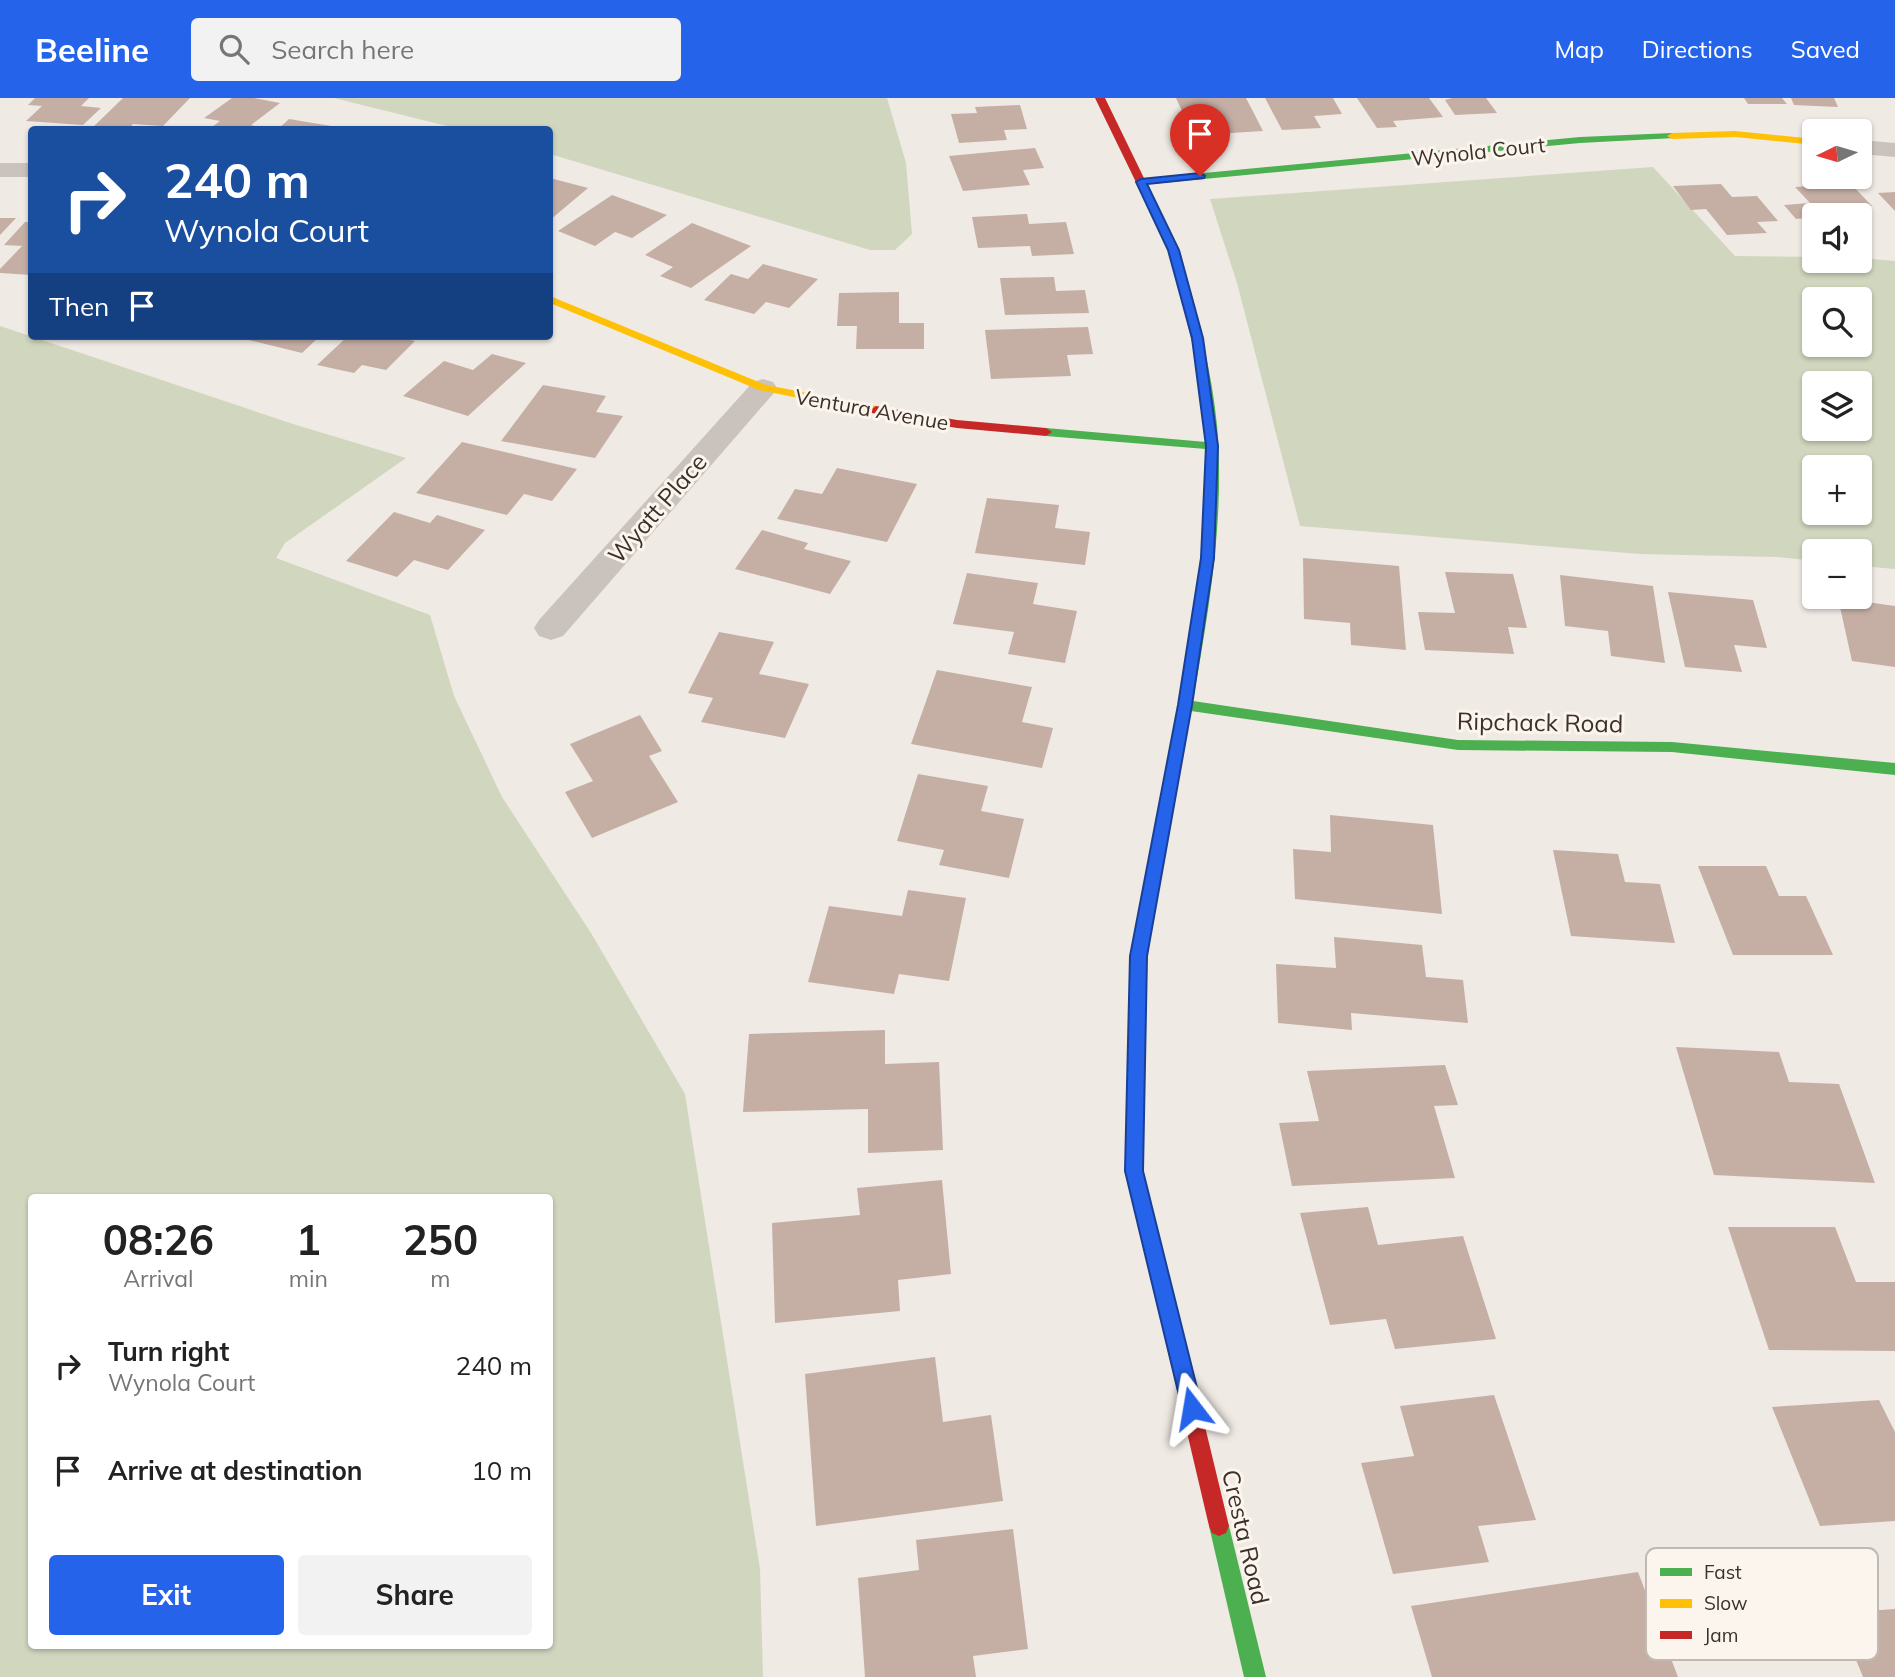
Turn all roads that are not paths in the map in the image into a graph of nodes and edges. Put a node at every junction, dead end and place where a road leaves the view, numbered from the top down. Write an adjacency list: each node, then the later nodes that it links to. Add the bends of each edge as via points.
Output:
1 (1100, 98): 7 (street, Cresta Road)
2 (1802, 141): 7 (street, Wynola Court, via 1735,134 1580,141)
3 (1872, 148): 4 (street)
4 (1895, 150)
5 (0, 170): 6 (street)
6 (28, 170)
7 (1141, 182): 10 (street, Cresta Road, via 1174,250 1194,325)
8 (553, 300): 9 (street, Ventura Avenue)
9 (763, 388): 10 (street, Ventura Avenue, via 957,425); 11 (street, Wyatt Place)
10 (1212, 446): 12 (street, Cresta Road, via 1208,558)
11 (551, 628)
12 (1185, 705): 13 (street, Ripchack Road, via 1458,745 1672,747); 14 (street, Cresta Road, via 1139,956 1134,1171)
13 (1895, 769)
14 (1255, 1677)

